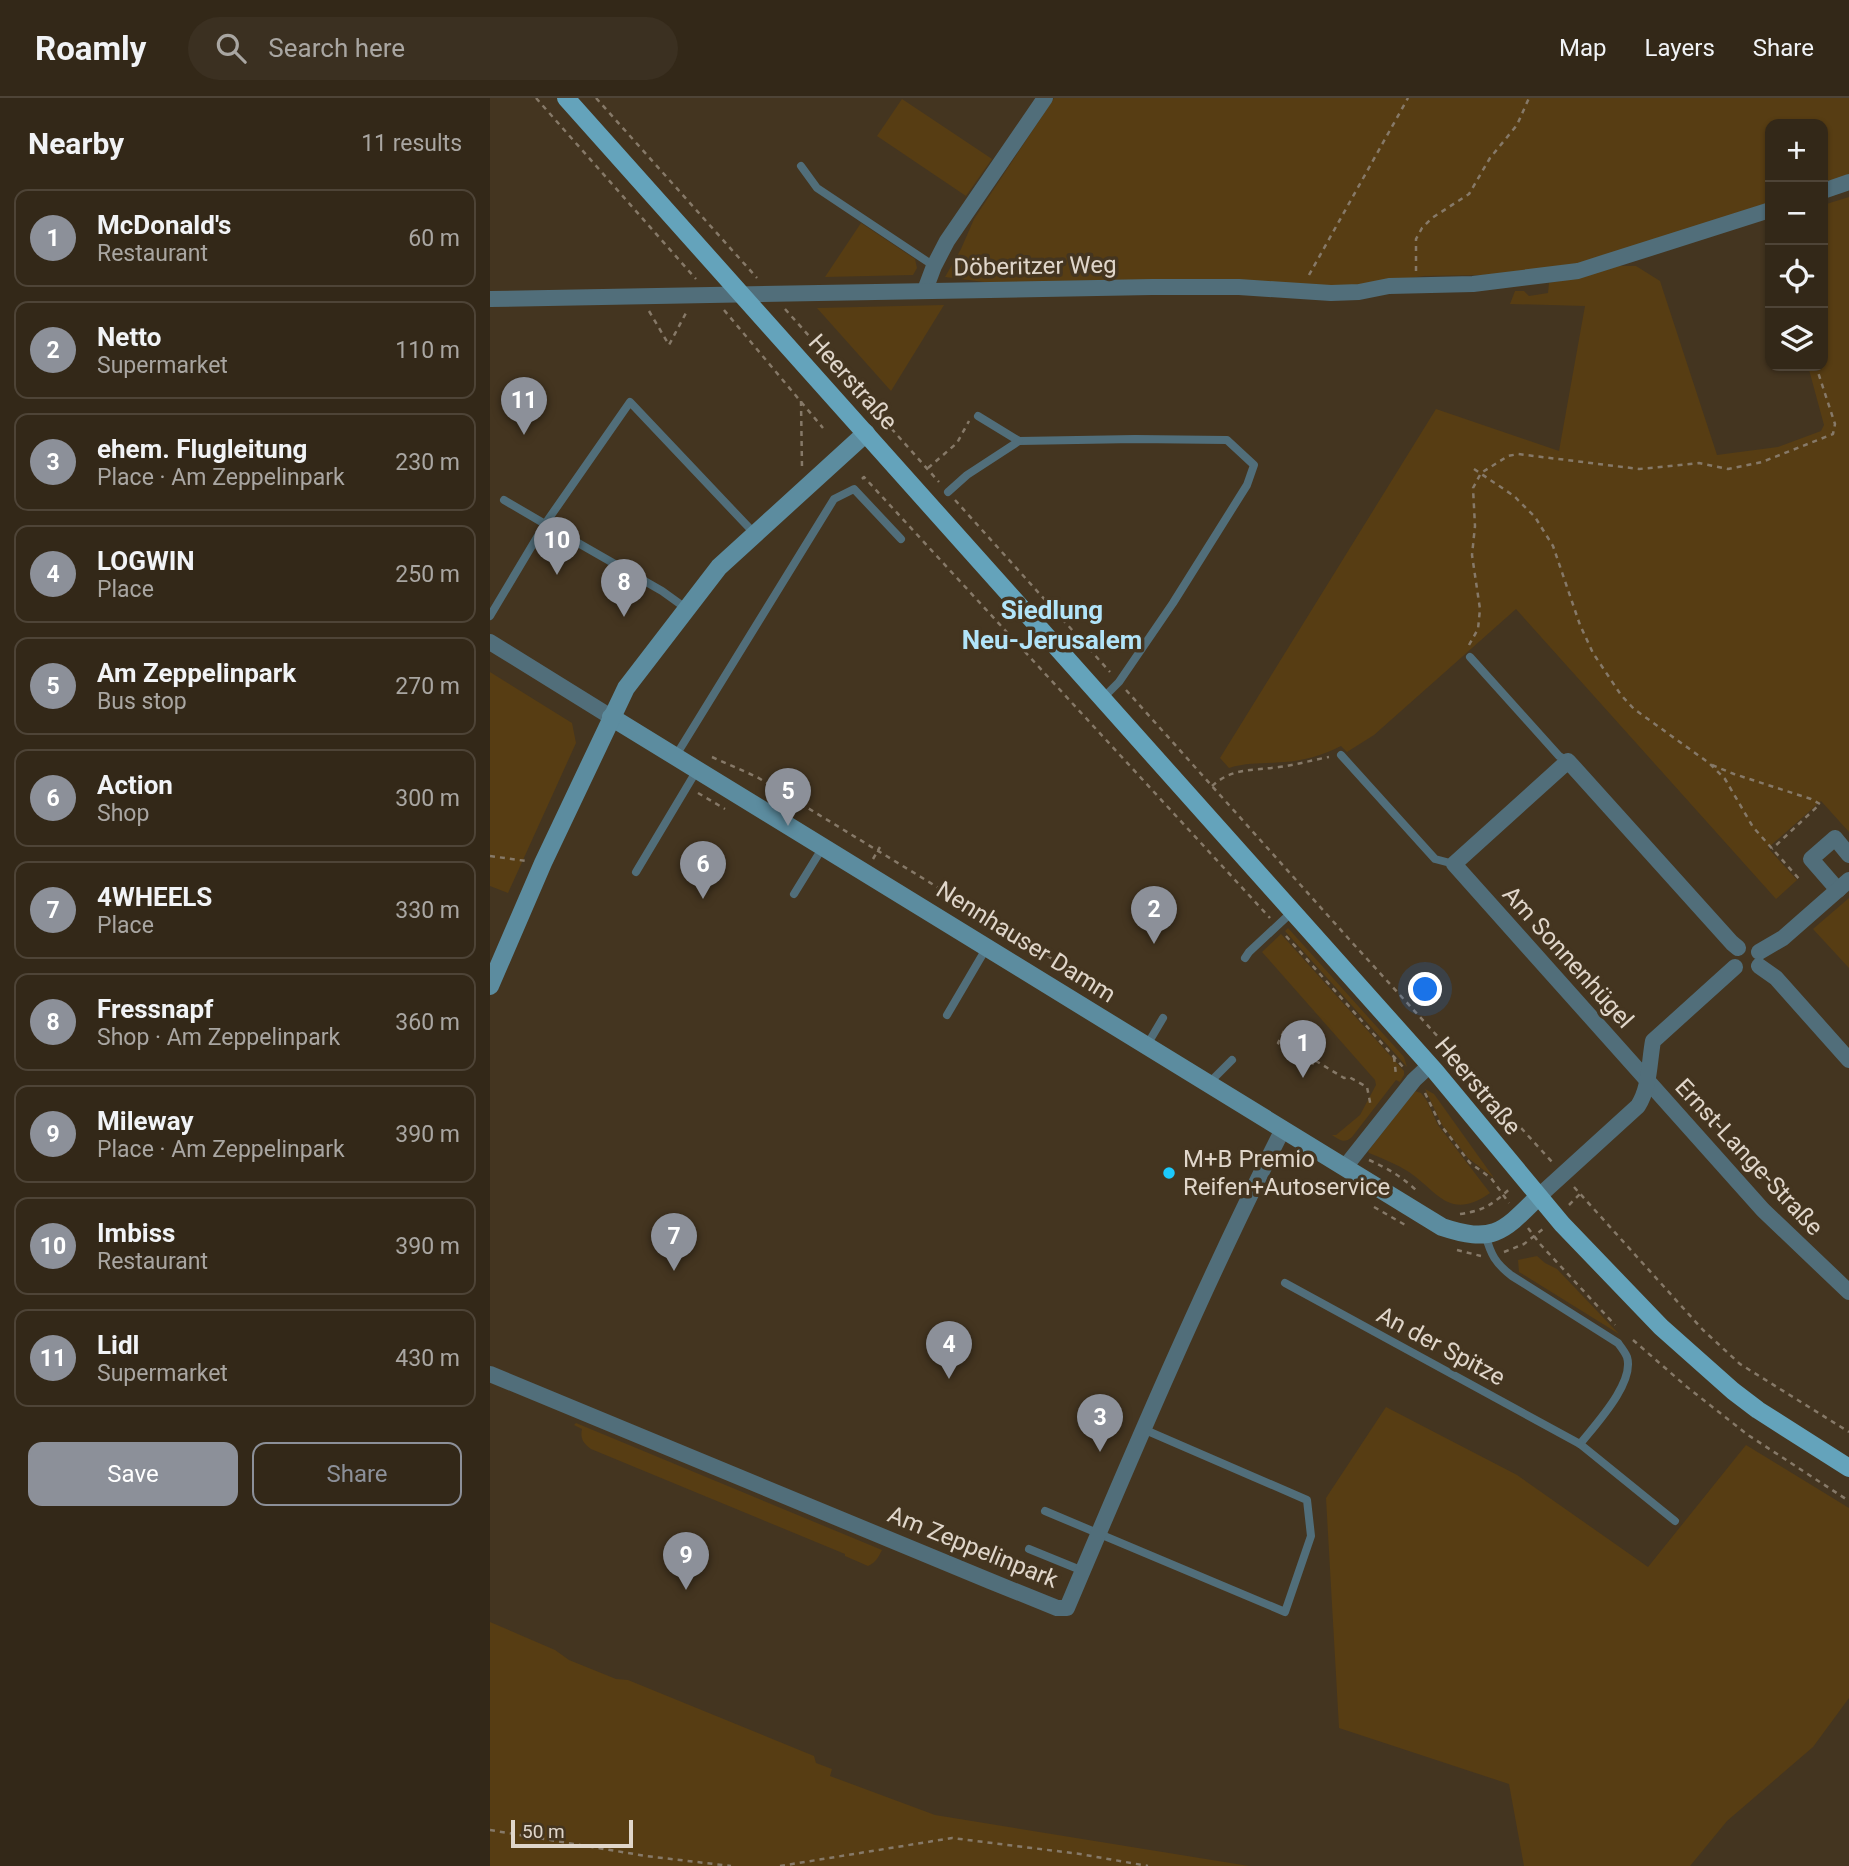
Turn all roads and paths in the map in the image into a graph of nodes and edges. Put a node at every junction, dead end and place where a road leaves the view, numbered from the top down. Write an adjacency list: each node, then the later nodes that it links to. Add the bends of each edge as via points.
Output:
1 (536, 98): 17 (path)
2 (566, 98): 15 (main road, Heerstraße)
3 (596, 98): 16 (path)
4 (1045, 98): 11 (street)
5 (1408, 98): 14 (path)
6 (1529, 98): 12 (path, via 1517,125 1490,158 1474,188 1418,234)
7 (801, 166): 11 (lane, via 817,188)
8 (1849, 182): 9 (street)
9 (1828, 189)
10 (1765, 212): 12 (street, Döberitzer Weg, via 1578,271 1473,284)
11 (934, 266): 13 (street)
12 (1415, 284): 14 (street, Döberitzer Weg, via 1359,292)
13 (925, 290): 14 (street, Döberitzer Weg, via 1239,287); 16 (street, Döberitzer Weg)
14 (1300, 291)
15 (742, 294): 16 (street, Döberitzer Weg); 17 (street, Döberitzer Weg); 24 (main road, Heerstraße)
16 (771, 294): 26 (path)
17 (703, 296): 18 (street, Döberitzer Weg); 18 (path, via 669,345); 21 (path)
18 (641, 297): 19 (street, Döberitzer Weg)
19 (490, 299)
20 (1818, 371): 28 (path, via 1835,424 1833,433 1762,462 1728,469 1699,463 1639,469 1518,454)
21 (801, 401): 23 (path); 30 (path)
22 (978, 416): 25 (lane); 26 (path)
23 (824, 428)
24 (866, 433): 30 (main road); 41 (main road, Heerstraße)
25 (1018, 441): 31 (lane); 40 (lane, via 1227,440 1254,465 1247,485)
26 (928, 469): 31 (path)
27 (1474, 469): 28 (path)
28 (1481, 473): 39 (path, via 1473,488 1472,555 1480,608); 47 (path, via 1535,517 1553,546 1593,653 1620,695)
29 (864, 477): 62 (path)
30 (803, 491): 34 (main road)
31 (948, 492): 40 (path)
32 (504, 500): 33 (lane)
33 (545, 524): 34 (lane, via 630,402); 36 (lane); 37 (lane)
34 (755, 534): 36 (main road, via 719,567)
35 (901, 539): 44 (lane, via 854,489 834,499)
36 (687, 609): 42 (main road, via 626,688)
37 (490, 616)
38 (490, 642): 42 (street, Nennhauser Damm)
39 (1469, 652): 45 (lane)
40 (1119, 682): 41 (lane); 48 (path)
41 (1103, 698): 61 (main road, Heerstraße)
42 (611, 717): 44 (main road, Nennhauser Damm); 54 (main road)
43 (1341, 755): 48 (path, via 1240,770); 55 (lane, Am Sonnenhügel, via 1435,859)
44 (675, 757): 46 (main road, Nennhauser Damm)
45 (1568, 761): 55 (street); 64 (street)
46 (702, 763): 49 (main road, Nennhauser Damm); 50 (path, via 757,777); 57 (lane)
47 (1709, 764): 51 (path, via 1725,779 1753,827); 51 (path, via 1820,804)
48 (1212, 786): 84 (path)
49 (823, 847): 60 (lane); 63 (main road, Nennhauser Damm)
50 (879, 849): 56 (path); 68 (path, via 1042,951)
51 (1772, 849): 58 (path)
52 (1849, 855): 59 (street, via 1835,838 1811,859)
53 (490, 856): 54 (path)
54 (543, 863): 69 (main road)
55 (1454, 863): 79 (street, Am Sonnenhügel)
56 (869, 865)
57 (636, 872)
58 (1800, 880)
59 (1843, 885): 66 (street)
60 (794, 894)
61 (1293, 911): 62 (lane); 77 (main road, Heerstraße)
62 (1277, 926): 65 (lane); 74 (path)
63 (987, 947): 70 (lane); 73 (main road, Nennhauser Damm)
64 (1738, 948): 66 (street, via 1749,945); 67 (street, via 1732,957)
65 (1245, 958)
66 (1759, 959): 67 (street, via 1756,970 1743,973); 75 (street)
67 (1735, 968): 79 (street, via 1653,1041)
68 (1071, 981)
69 (490, 986)
70 (947, 1015)
71 (1163, 1018): 73 (lane)
72 (1284, 1031): 82 (path, via 1278,1043 1314,1065 1316,1061 1367,1087)
73 (1147, 1045): 80 (main road, Nennhauser Damm)
74 (1394, 1057): 78 (path); 81 (path)
75 (1849, 1059)
76 (1232, 1060): 80 (lane)
77 (1430, 1065): 78 (street); 89 (main road, Heerstraße)
78 (1414, 1080): 86 (street); 88 (path, via 1440,1124 1471,1163)
79 (1648, 1080): 87 (street, via 1638,1106); 96 (street, Ernst-Lange-Straße, via 1763,1210)
80 (1209, 1083): 83 (main road, Nennhauser Damm)
81 (1396, 1083)
82 (1372, 1114)
83 (1283, 1129): 86 (main road, Nennhauser Damm); 100 (street, Am Zeppelinpark)
84 (1540, 1149)
85 (1363, 1158): 90 (path, via 1404,1179)
86 (1345, 1167): 93 (main road, Nennhauser Damm, via 1442,1227)
87 (1562, 1174): 89 (street); 101 (path, via 1703,1330 1740,1364)
88 (1496, 1185)
89 (1538, 1197): 93 (main road, via 1500,1231); 103 (main road, Heerstraße, via 1661,1327 1733,1391)
90 (1425, 1198)
91 (1492, 1205): 92 (path)
92 (1457, 1215)
93 (1485, 1234): 102 (lane, via 1502,1269 1618,1343 1627,1357 1626,1380)
94 (1540, 1244): 97 (path)
95 (1285, 1283): 102 (lane, An der Spitze)
96 (1849, 1292)
97 (1617, 1327)
98 (1627, 1336): 104 (path, via 1748,1435)
99 (490, 1374): 109 (street, Am Zeppelinpark, via 1057,1608 1067,1608)
100 (1143, 1429): 107 (street, Am Zeppelinpark); 107 (lane, via 1307,1500 1311,1536 1285,1612)
101 (1849, 1432)
102 (1580, 1444): 106 (lane, An der Spitze)
103 (1849, 1468)
104 (1849, 1501)
105 (1045, 1511): 107 (lane)
106 (1675, 1521)
107 (1099, 1534): 109 (street, Am Zeppelinpark)
108 (1029, 1549): 109 (lane)
109 (1083, 1571)
110 (490, 1830): 111 (path)
111 (732, 1866)
112 (779, 1866): 113 (path, via 952,1838)
113 (1148, 1866)

